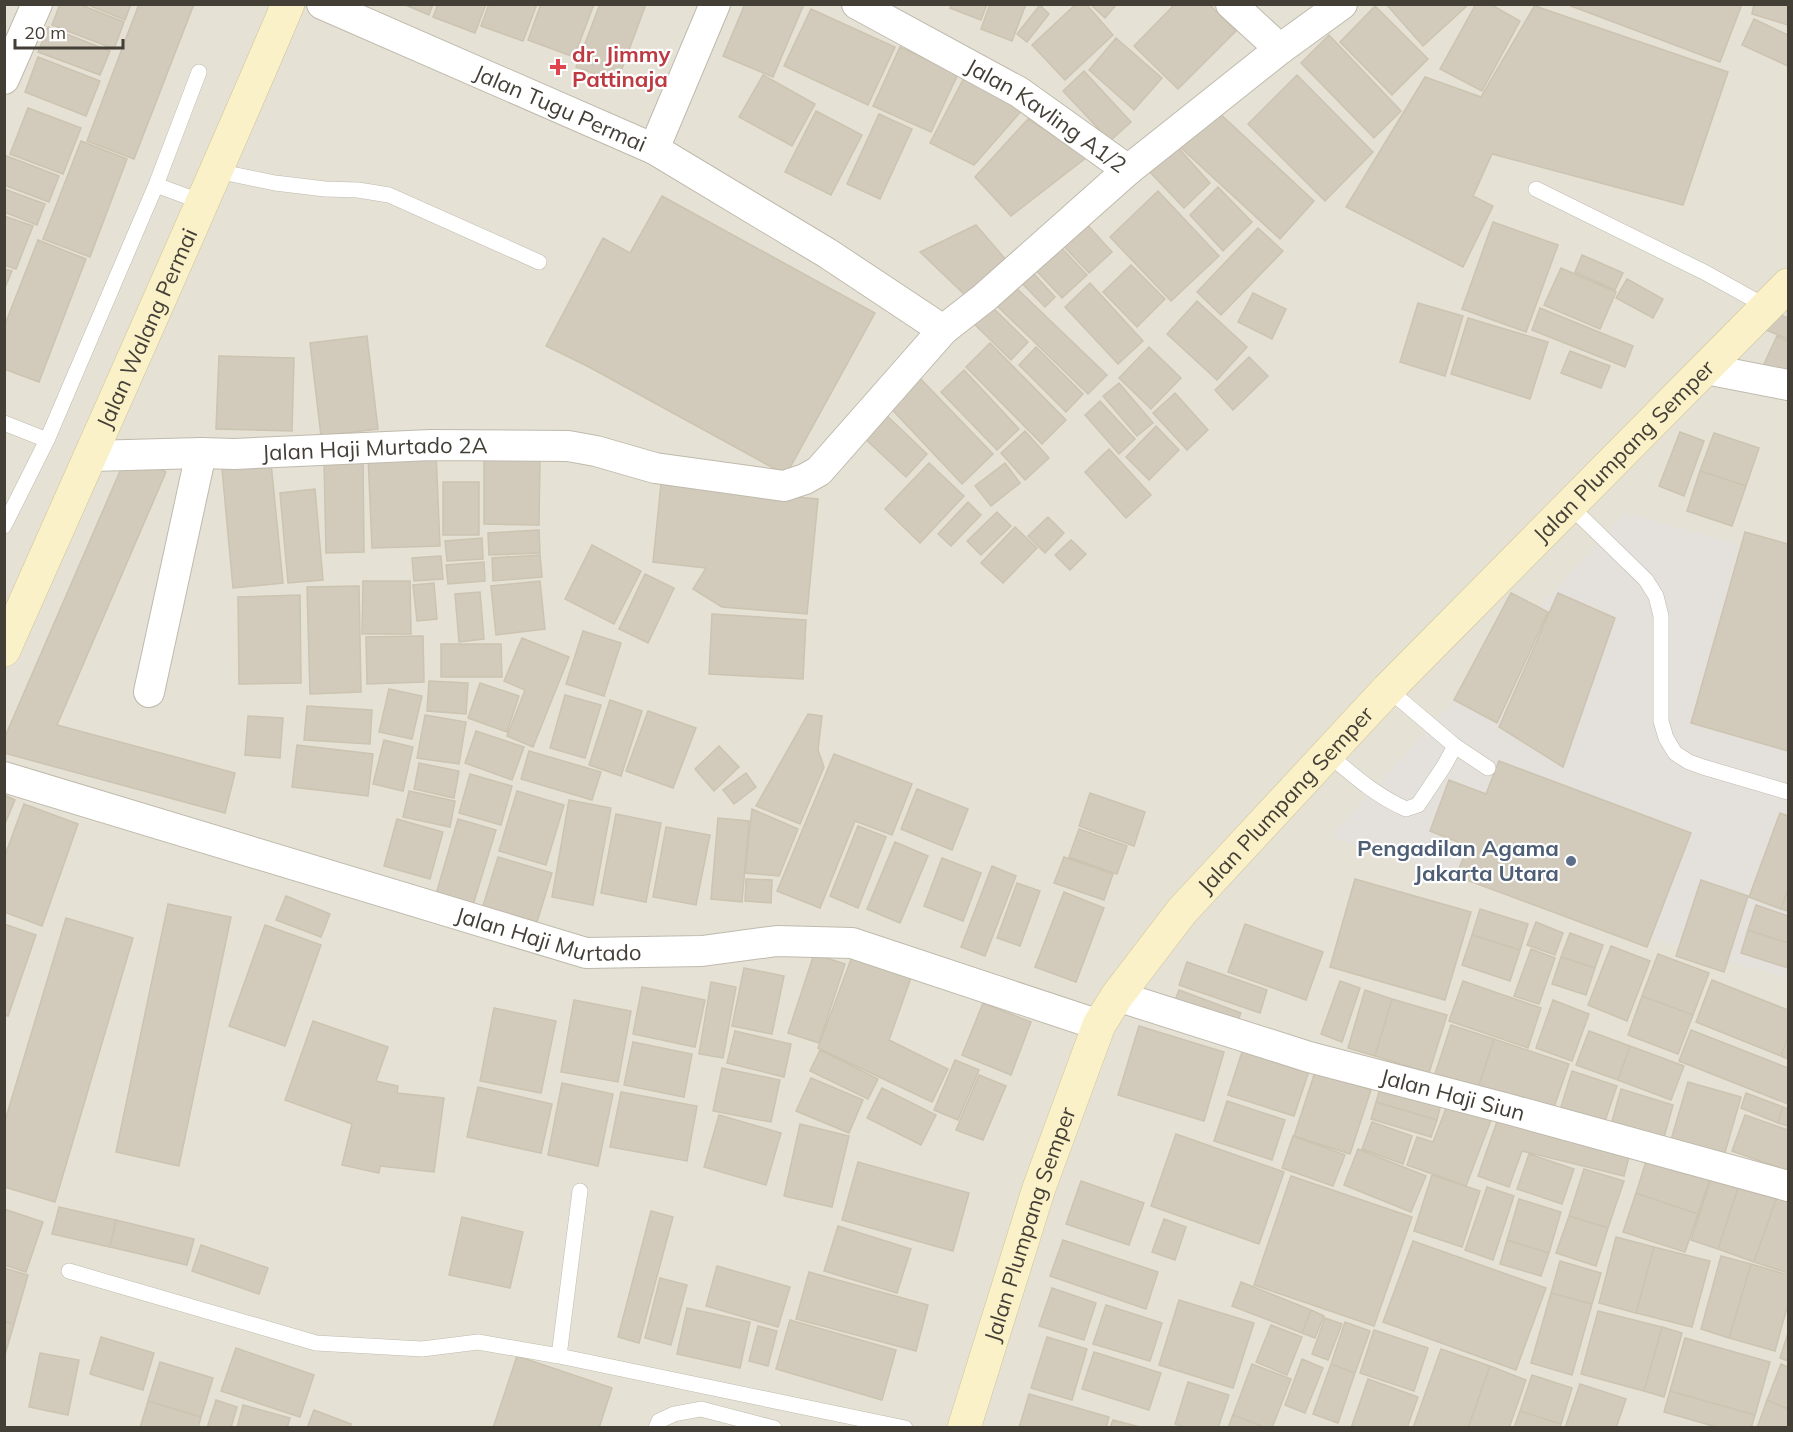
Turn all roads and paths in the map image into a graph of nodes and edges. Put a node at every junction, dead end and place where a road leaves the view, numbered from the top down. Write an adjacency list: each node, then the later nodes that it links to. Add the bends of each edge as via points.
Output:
1 (37, 4): 10 (street)
2 (288, 4): 13 (main road, Jalan Walang Permai)
3 (322, 4): 11 (street, Jalan Tugu Permai)
4 (715, 4): 11 (street, Jalan Tugu Permai)
5 (857, 4): 12 (street, Jalan Kavling A1/2, via 1019,92)
6 (1231, 4): 8 (street)
7 (1342, 4): 8 (street, Jalan Kavling A1/2)
8 (1280, 49): 12 (street, Jalan Kavling A1/2)
9 (199, 72): 14 (lane)
10 (4, 79)
11 (654, 149): 19 (street, via 827,253)
12 (1128, 170): 19 (street, Jalan Haji Murtado 2A)
13 (217, 171): 16 (main road, Jalan Walang Permai); 17 (lane, via 267,182 389,195)
14 (156, 185): 16 (lane); 23 (lane)
15 (1536, 189): 18 (lane, via 1706,273)
16 (202, 202): 25 (main road, Jalan Walang Permai)
17 (539, 262)
18 (1778, 296): 20 (main road, Jalan Plumpang Semper)
19 (943, 330): 24 (street, Jalan Haji Murtado 2A, via 819,471 784,486 655,468 568,446 431,445)
20 (1706, 369): 21 (street); 26 (main road, Jalan Plumpang Semper)
21 (1788, 385)
22 (4, 423): 23 (lane)
23 (47, 440): 27 (lane)
24 (201, 453): 25 (street, Jalan Haji Murtado 2A); 30 (street)
25 (91, 456): 28 (main road, Jalan Walang Permai)
26 (1570, 506): 29 (main road, Jalan Plumpang Semper); 35 (lane, via 1646,580 1656,596 1661,616 1661,721 1675,753 1703,767)
27 (4, 526)
28 (4, 650)
29 (1388, 689): 31 (lane); 32 (main road, Jalan Plumpang Semper)
30 (149, 692)
31 (1455, 746): 32 (lane, via 1418,805 1406,809 1374,793); 33 (lane)
32 (1328, 754): 36 (main road, Jalan Plumpang Semper, via 1182,911)
33 (1488, 768)
34 (4, 777): 37 (street, Jalan Haji Murtado, via 586,953 702,951 777,941 852,943)
35 (1788, 792)
36 (1117, 996): 37 (main road, Jalan Plumpang Semper); 38 (street, Jalan Haji Siun, via 1309,1057)
37 (1100, 1026): 45 (main road, Jalan Plumpang Semper, via 1039,1188)
38 (1788, 1186)
39 (580, 1191): 41 (lane)
40 (69, 1271): 41 (lane, via 316,1343 422,1349 478,1342)
41 (560, 1356): 44 (lane)
42 (656, 1428): 43 (lane, via 659,1421 674,1414 701,1409)
43 (774, 1428)
44 (905, 1428)
45 (963, 1428)

